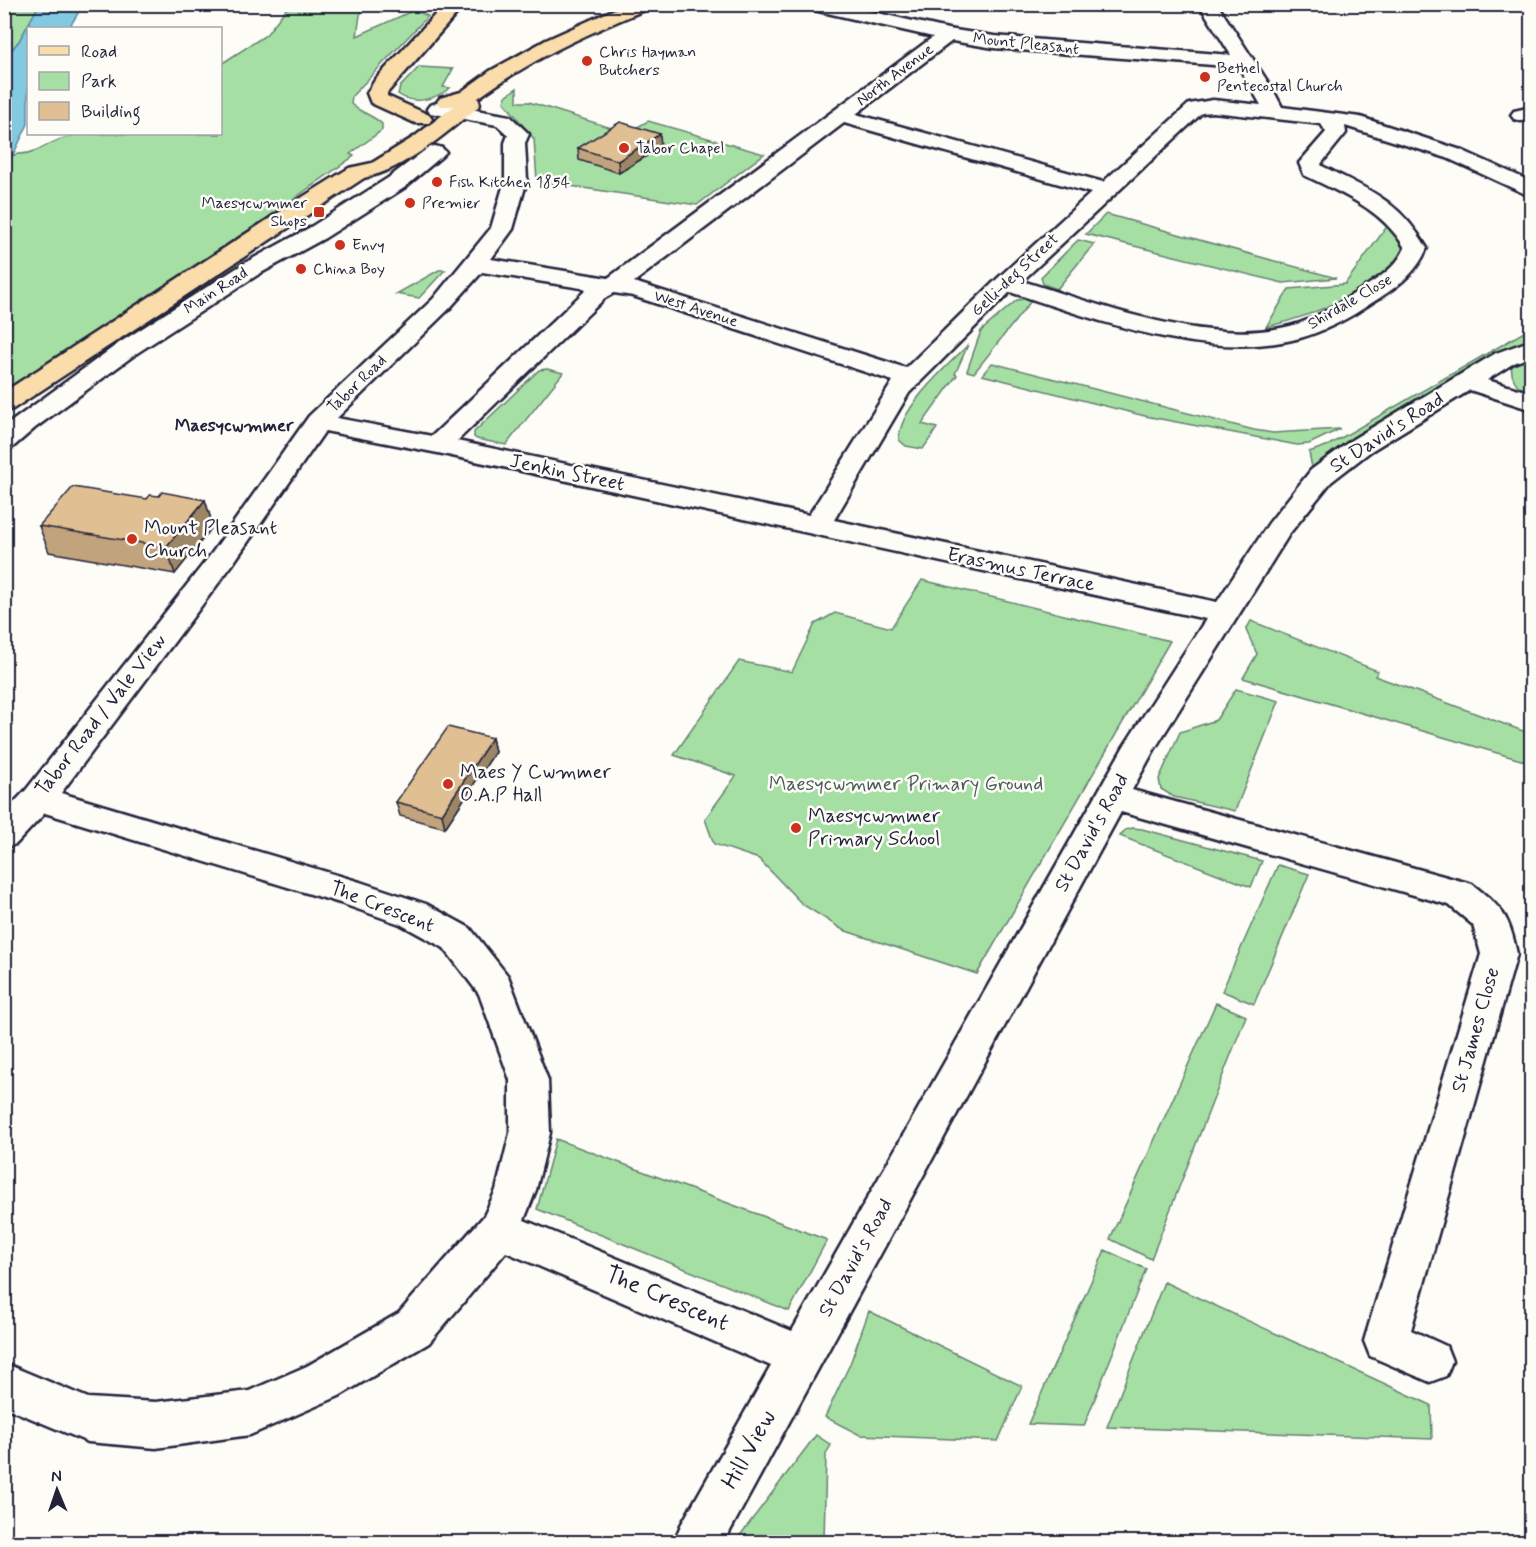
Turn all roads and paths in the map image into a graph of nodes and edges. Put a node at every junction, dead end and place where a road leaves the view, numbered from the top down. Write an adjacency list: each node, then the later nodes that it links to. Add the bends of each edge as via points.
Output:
1 (456, 4): 7 (main road, via 377,93 385,104)
2 (644, 4): 7 (main road, Main Road, via 533,54)
3 (811, 4): 5 (street, Mount Pleasant)
4 (1208, 4): 6 (street)
5 (948, 35): 6 (street, Mount Pleasant); 9 (street, North Avenue)
6 (1243, 62): 8 (street, via 1263,90)
7 (439, 112): 12 (main road, Main Road, via 379,168 357,173); 16 (street, Tabor Road, via 515,143 516,180 502,229)
8 (1272, 112): 10 (street, Gelli-deg Street); 13 (street, Gelli-deg Street, via 1196,108)
9 (841, 116): 13 (street); 18 (street, North Avenue)
10 (1327, 118): 14 (street, Gelli-deg Street, via 1353,120 1454,154); 17 (street, Shirdale Close, via 1336,133 1310,163 1312,170 1391,212 1416,248 1412,261 1393,279 1316,325 1257,338 1188,334)
11 (435, 152): 15 (street, Main Road)
12 (333, 187): 15 (street); 23 (main road, Main Road)
13 (1106, 190): 17 (street, Gelli-deg Street)
14 (1532, 191)
15 (372, 198): 25 (street, Main Road, via 250,269 128,348)
16 (476, 264): 18 (street, West Avenue); 24 (street, Tabor Road, via 441,304)
17 (1006, 283): 20 (street, Gelli-deg Street)
18 (611, 286): 20 (street, West Avenue, via 637,290); 26 (street, North Avenue, via 597,293)
19 (1532, 347): 21 (street, St David's Road, via 1505,358)
20 (910, 378): 27 (street, Gelli-deg Street, via 899,389)
21 (1468, 382): 22 (street); 28 (street, St David's Road, via 1362,445 1321,476 1279,529)
22 (1532, 402)
23 (4, 404)
24 (318, 422): 26 (street, Jenkin Street); 29 (street, Tabor Road)
25 (4, 441)
26 (438, 445): 27 (street, Jenkin Street)
27 (816, 527): 28 (street, Erasmus Terrace)
28 (1225, 615): 30 (street, St David's Road)
29 (173, 622): 31 (street, Tabor Road / Vale View)
30 (1112, 797): 34 (street, St David's Road); 35 (street, St James Close, via 1460,894 1486,915 1499,954 1386,1341)
31 (38, 799): 32 (street, Tabor Road / Vale View); 33 (street, The Crescent, via 348,892 413,914 457,938 495,987 529,1080 530,1133 516,1190)
32 (4, 835)
33 (499, 1229): 34 (street, The Crescent); 36 (street, The Crescent, via 414,1328 323,1381 250,1413 156,1425 88,1420)
34 (800, 1358): 37 (street, Hill View)
35 (1430, 1361)
36 (4, 1385)
37 (698, 1542)

